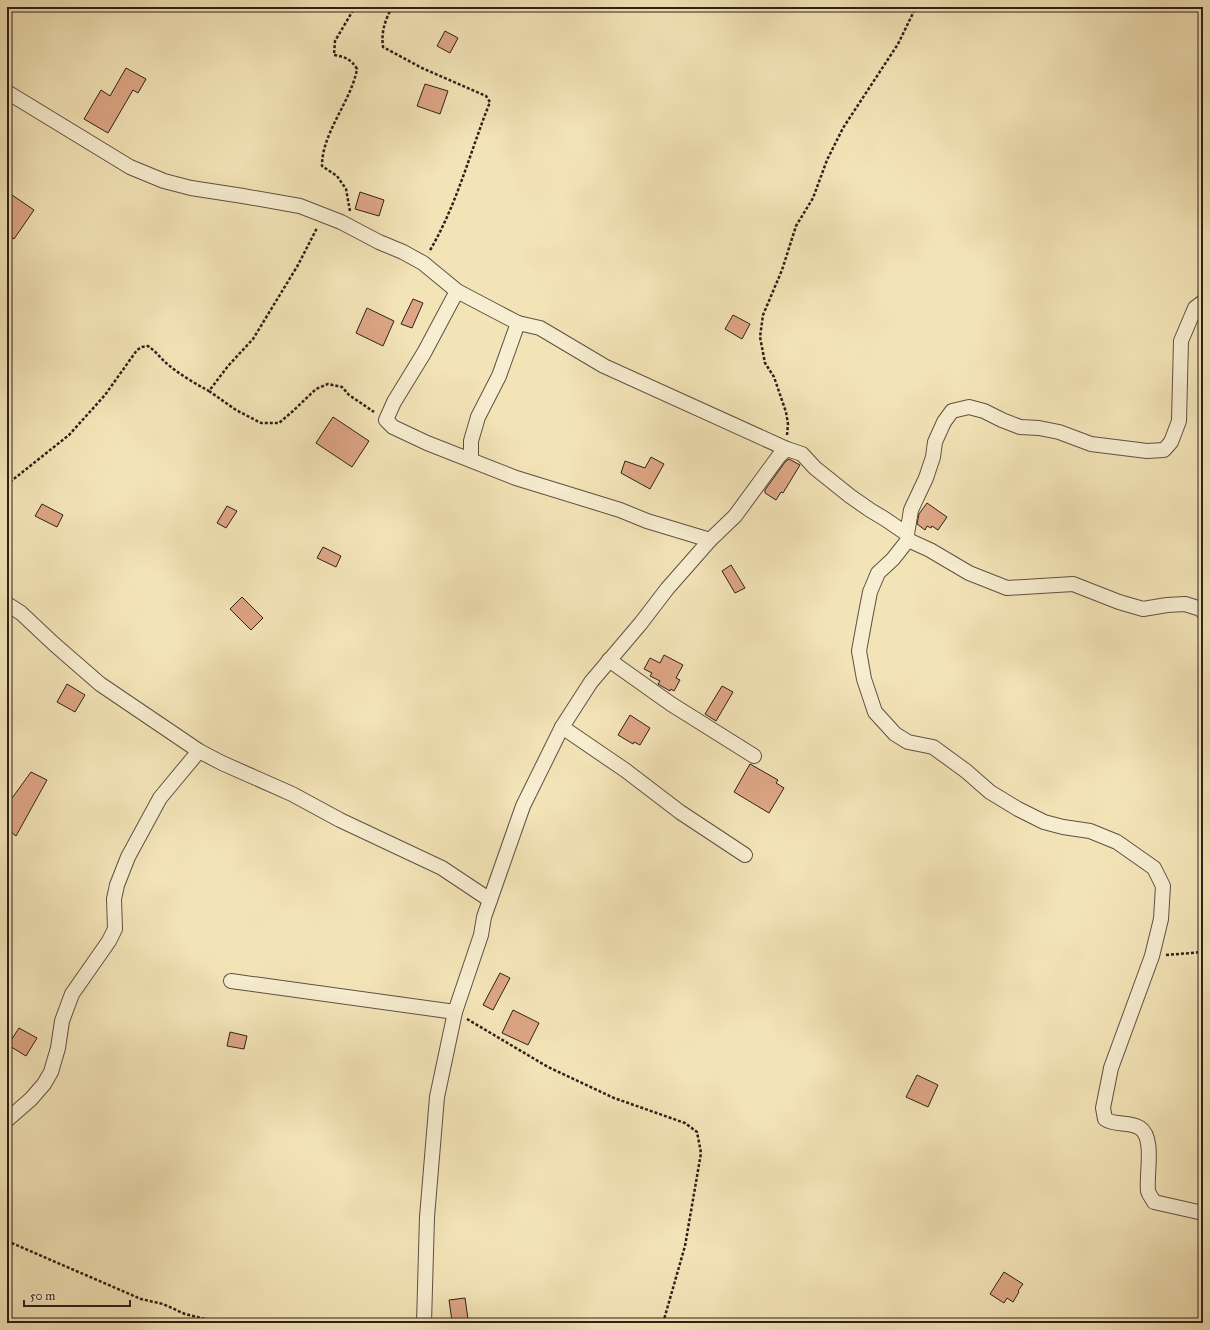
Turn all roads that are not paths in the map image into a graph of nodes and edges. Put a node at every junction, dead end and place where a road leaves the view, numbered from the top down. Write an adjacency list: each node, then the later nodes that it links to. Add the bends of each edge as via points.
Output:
1 (7, 92): 2 (street, via 130,167 164,181 191,188 300,206 324,215 423,263)
2 (457, 291): 4 (street); 6 (street, via 386,420 393,427)
3 (1203, 302): 7 (street, via 1195,308 1181,341 1179,421 1171,442 1164,450 1147,451 1091,444 1059,432 1020,427 969,406 952,410 935,442 926,478 911,510)
4 (518, 323): 5 (street, via 540,328 604,366); 6 (street, via 499,376 478,417 471,441)
5 (788, 449): 7 (street, via 802,454 850,496); 8 (street, via 779,456 735,516)
6 (471, 460): 8 (street, via 516,478)
7 (907, 537): 10 (street, via 969,573 1007,588 1073,584 1143,609 1167,604 1185,604); 20 (street, via 893,559 878,573 870,592 865,618 859,651 864,679 875,712 895,734 908,742 933,747 990,792 1018,809 1044,822 1090,831 1117,842 1154,868 1163,886 1161,919 1152,956 1111,1068 1103,1108 1105,1119 1109,1122 1127,1123 1140,1128 1146,1134 1148,1192 1154,1202)
8 (710, 540): 11 (street)
9 (7, 604): 13 (street, via 21,613 100,684)
10 (1203, 612)
11 (609, 660): 12 (street, via 590,682); 14 (street, via 671,704)
12 (562, 727): 15 (street, via 680,812); 16 (street, via 523,806)
13 (199, 751): 16 (street, via 442,868); 19 (street, via 160,798 128,857 114,899 115,929 72,994 62,1021 51,1072 31,1099)
14 (754, 756)
15 (745, 855)
16 (490, 900): 18 (street)
17 (231, 981): 18 (street)
18 (455, 1012): 21 (street, via 437,1098 427,1217)
19 (7, 1120)
20 (1203, 1213)
21 (424, 1323)

